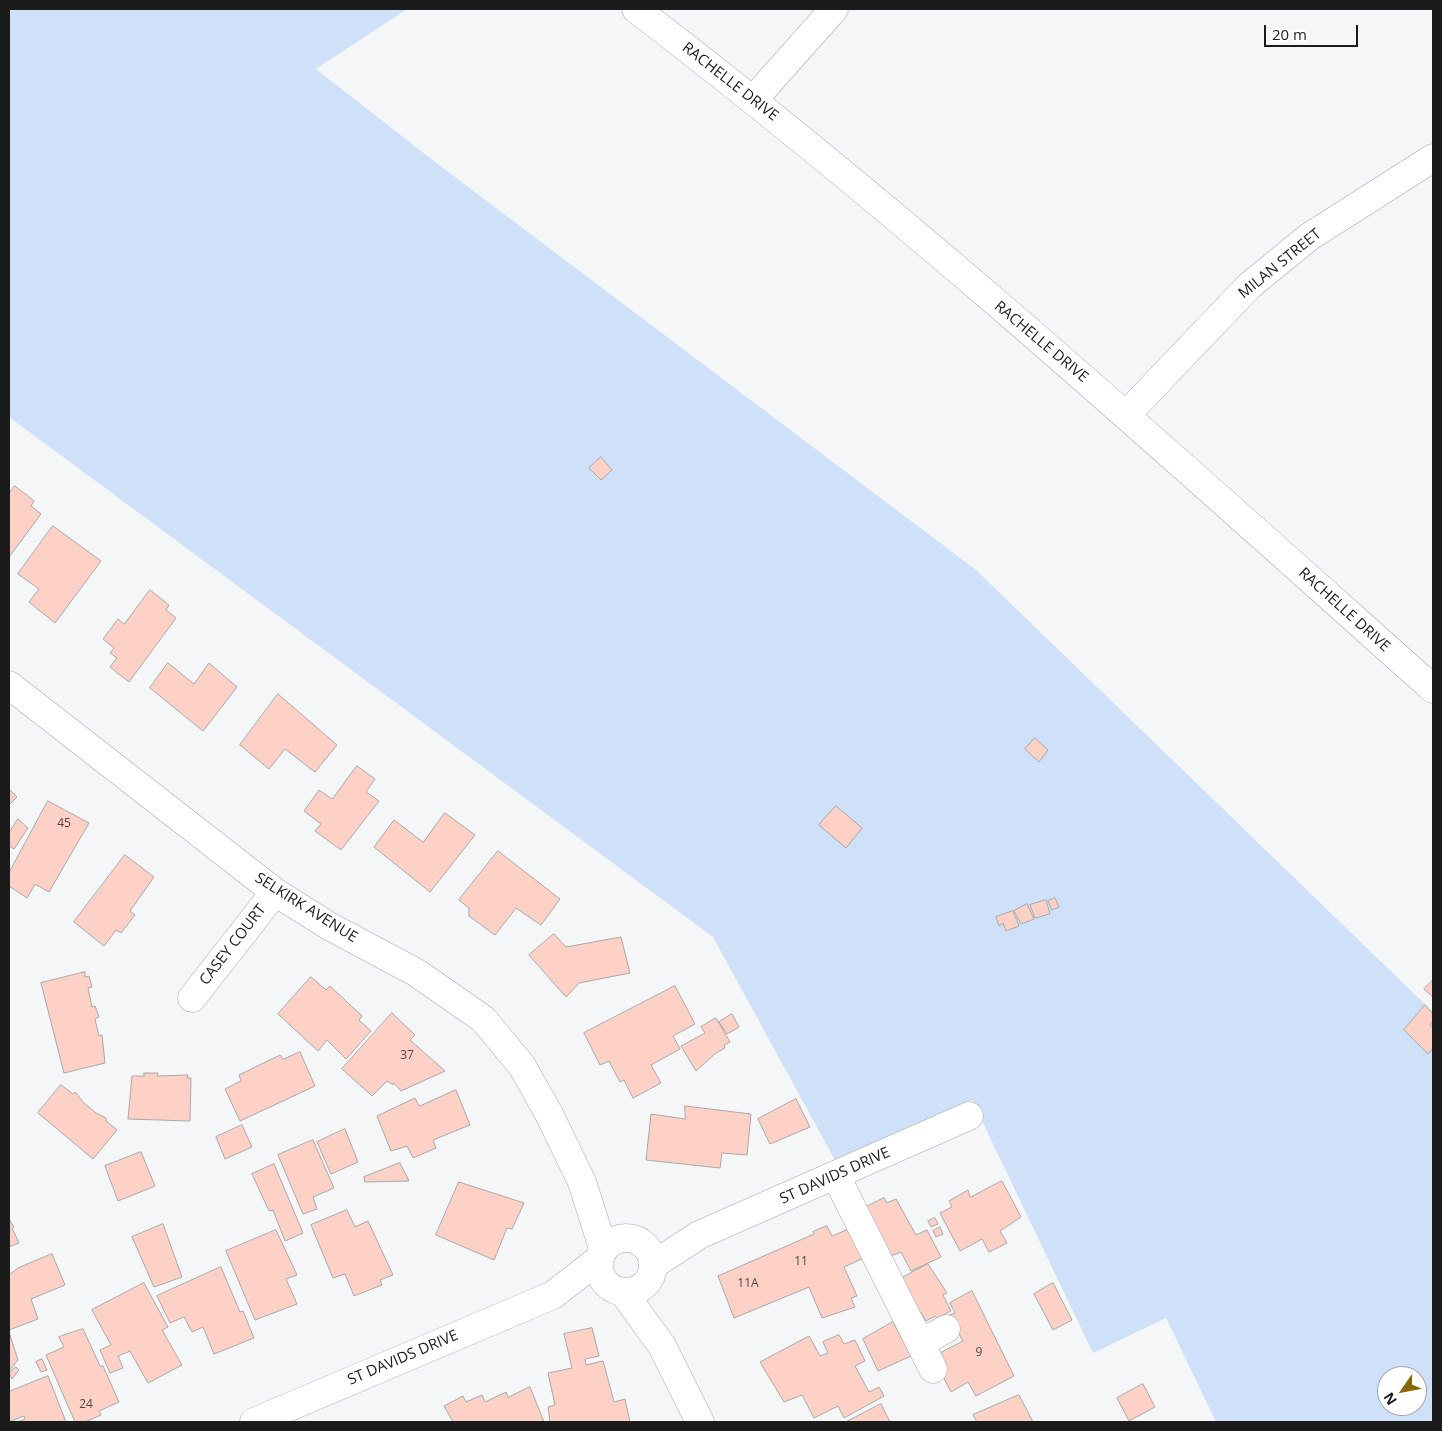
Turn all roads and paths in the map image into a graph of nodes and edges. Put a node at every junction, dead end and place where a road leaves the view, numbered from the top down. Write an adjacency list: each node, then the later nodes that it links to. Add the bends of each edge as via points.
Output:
1 (636, 9): 3 (street, RACHELLE DRIVE)
2 (834, 9): 3 (street)
3 (754, 99): 5 (street, RACHELLE DRIVE)
4 (1433, 158): 5 (street, MILAN STREET, via 1310,237 1249,286)
5 (1126, 415): 7 (street, RACHELLE DRIVE)
6 (9, 685): 8 (street, SELKIRK AVENUE)
7 (1433, 689)
8 (275, 892): 9 (street, CASEY COURT); 12 (street, SELKIRK AVENUE, via 329,926 417,973 483,1019 522,1066)
9 (192, 998)
10 (969, 1116): 11 (street, ST DAVIDS DRIVE)
11 (836, 1176): 14 (street, ST DAVIDS DRIVE); 18 (street, via 893,1267)
12 (582, 1182): 13 (street, SELKIRK AVENUE); 14 (street, SELKIRK AVENUE)
13 (601, 1254): 14 (street, via 614,1239); 15 (street, via 601,1276); 16 (street, ST DAVIDS DRIVE)
14 (644, 1255): 15 (street, via 645,1284 635,1290); 19 (street)
15 (617, 1290): 16 (street, ST DAVIDS DRIVE); 19 (street)
16 (553, 1295): 21 (street, ST DAVIDS DRIVE)
17 (946, 1329): 18 (street)
18 (920, 1343): 20 (street)
19 (662, 1346): 22 (street)
20 (933, 1369)
21 (254, 1422)
22 (700, 1422)

